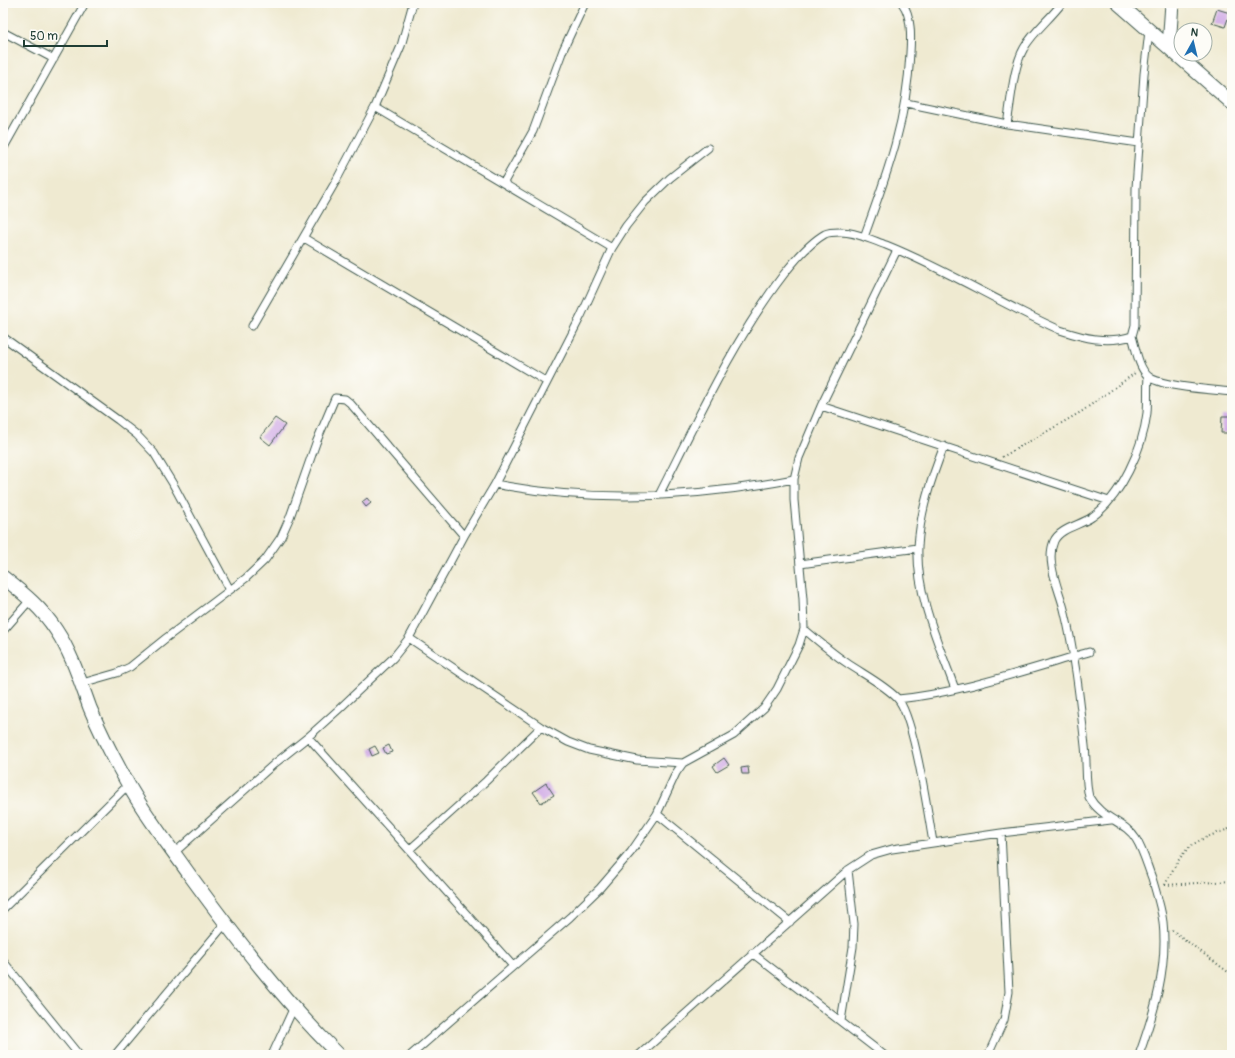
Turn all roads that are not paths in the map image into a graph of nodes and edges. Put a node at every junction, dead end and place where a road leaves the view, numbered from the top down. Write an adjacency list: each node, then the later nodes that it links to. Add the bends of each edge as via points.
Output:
1 (86, 3): 11 (lane)
2 (413, 3): 14 (lane, via 401,46)
3 (585, 3): 19 (lane, via 563,50 533,131)
4 (902, 3): 12 (lane, via 911,39)
5 (1062, 3): 15 (lane, via 1023,50)
6 (1118, 3): 8 (street)
7 (1172, 3): 10 (street)
8 (1149, 31): 10 (street); 16 (lane)
9 (3, 32): 11 (lane)
10 (1169, 47): 13 (street)
11 (54, 59): 18 (lane)
12 (906, 103): 15 (lane); 20 (lane, via 894,152)
13 (1232, 103)
14 (375, 107): 19 (lane); 21 (lane)
15 (1007, 124): 16 (lane)
16 (1139, 143): 25 (lane, via 1136,188 1135,324)
17 (708, 148): 22 (lane, via 645,202)
18 (3, 149)
19 (504, 182): 22 (lane)
20 (864, 236): 23 (lane); 34 (lane, via 841,232 826,234 794,262 772,289 707,401)
21 (304, 238): 24 (lane); 28 (lane)
22 (612, 248): 28 (lane)
23 (897, 250): 25 (lane, via 1060,330 1084,338 1110,341); 30 (lane)
24 (252, 326)
25 (1132, 336): 27 (lane)
26 (3, 337): 40 (lane, via 118,420 154,453)
27 (1148, 376): 29 (lane, via 1158,382); 35 (lane, via 1147,413 1142,440 1131,465)
28 (547, 382): 33 (lane)
29 (1232, 392)
30 (821, 406): 31 (lane); 32 (lane, via 799,458)
31 (944, 446): 35 (lane); 37 (lane, via 924,507)
32 (794, 478): 34 (lane, via 731,489); 38 (lane)
33 (495, 484): 34 (lane, via 570,495); 36 (lane)
34 (659, 495)
35 (1109, 501): 46 (lane, via 1088,520 1058,536 1053,546 1054,570)
36 (464, 536): 40 (lane, via 350,403 346,399 335,398 281,537 265,560); 44 (lane)
37 (918, 548): 38 (lane); 48 (lane, via 920,576 928,613)
38 (800, 564): 42 (lane)
39 (3, 577): 41 (street)
40 (230, 590): 47 (lane, via 130,667)
41 (31, 599): 43 (lane); 47 (street, via 57,630)
42 (804, 629): 49 (lane); 52 (lane, via 777,690 764,708 734,735)
43 (3, 631)
44 (408, 638): 50 (lane); 51 (lane, via 374,677)
45 (1089, 652): 46 (lane)
46 (1073, 656): 48 (lane); 55 (lane, via 1084,735 1088,793 1094,806)
47 (82, 683): 53 (street)
48 (954, 689): 49 (lane)
49 (898, 699): 57 (lane, via 911,732)
50 (541, 727): 52 (lane, via 589,750 636,760); 58 (lane)
51 (308, 737): 58 (lane); 59 (lane)
52 (683, 763): 54 (lane)
53 (128, 785): 59 (street); 61 (lane)
54 (657, 814): 62 (lane); 66 (lane, via 631,852 600,888)
55 (1111, 820): 56 (lane); 77 (lane, via 1129,831 1136,839 1154,886 1163,923 1162,972)
56 (1001, 833): 57 (lane); 76 (lane, via 1009,992 1004,1020)
57 (933, 842): 60 (lane, via 871,855)
58 (409, 850): 66 (lane)
59 (174, 853): 63 (street)
60 (848, 870): 62 (lane); 68 (lane, via 854,924 849,978)
61 (3, 909)
62 (790, 922): 64 (lane)
63 (225, 924): 67 (street); 70 (lane)
64 (752, 953): 68 (lane); 74 (lane)
65 (3, 961): 69 (lane)
66 (513, 966): 73 (lane)
67 (294, 1007): 71 (lane); 72 (street)
68 (841, 1021): 75 (lane)
69 (79, 1055)
70 (116, 1055)
71 (272, 1055)
72 (340, 1055)
73 (411, 1055)
74 (639, 1055)
75 (884, 1055)
76 (988, 1055)
77 (1139, 1055)

